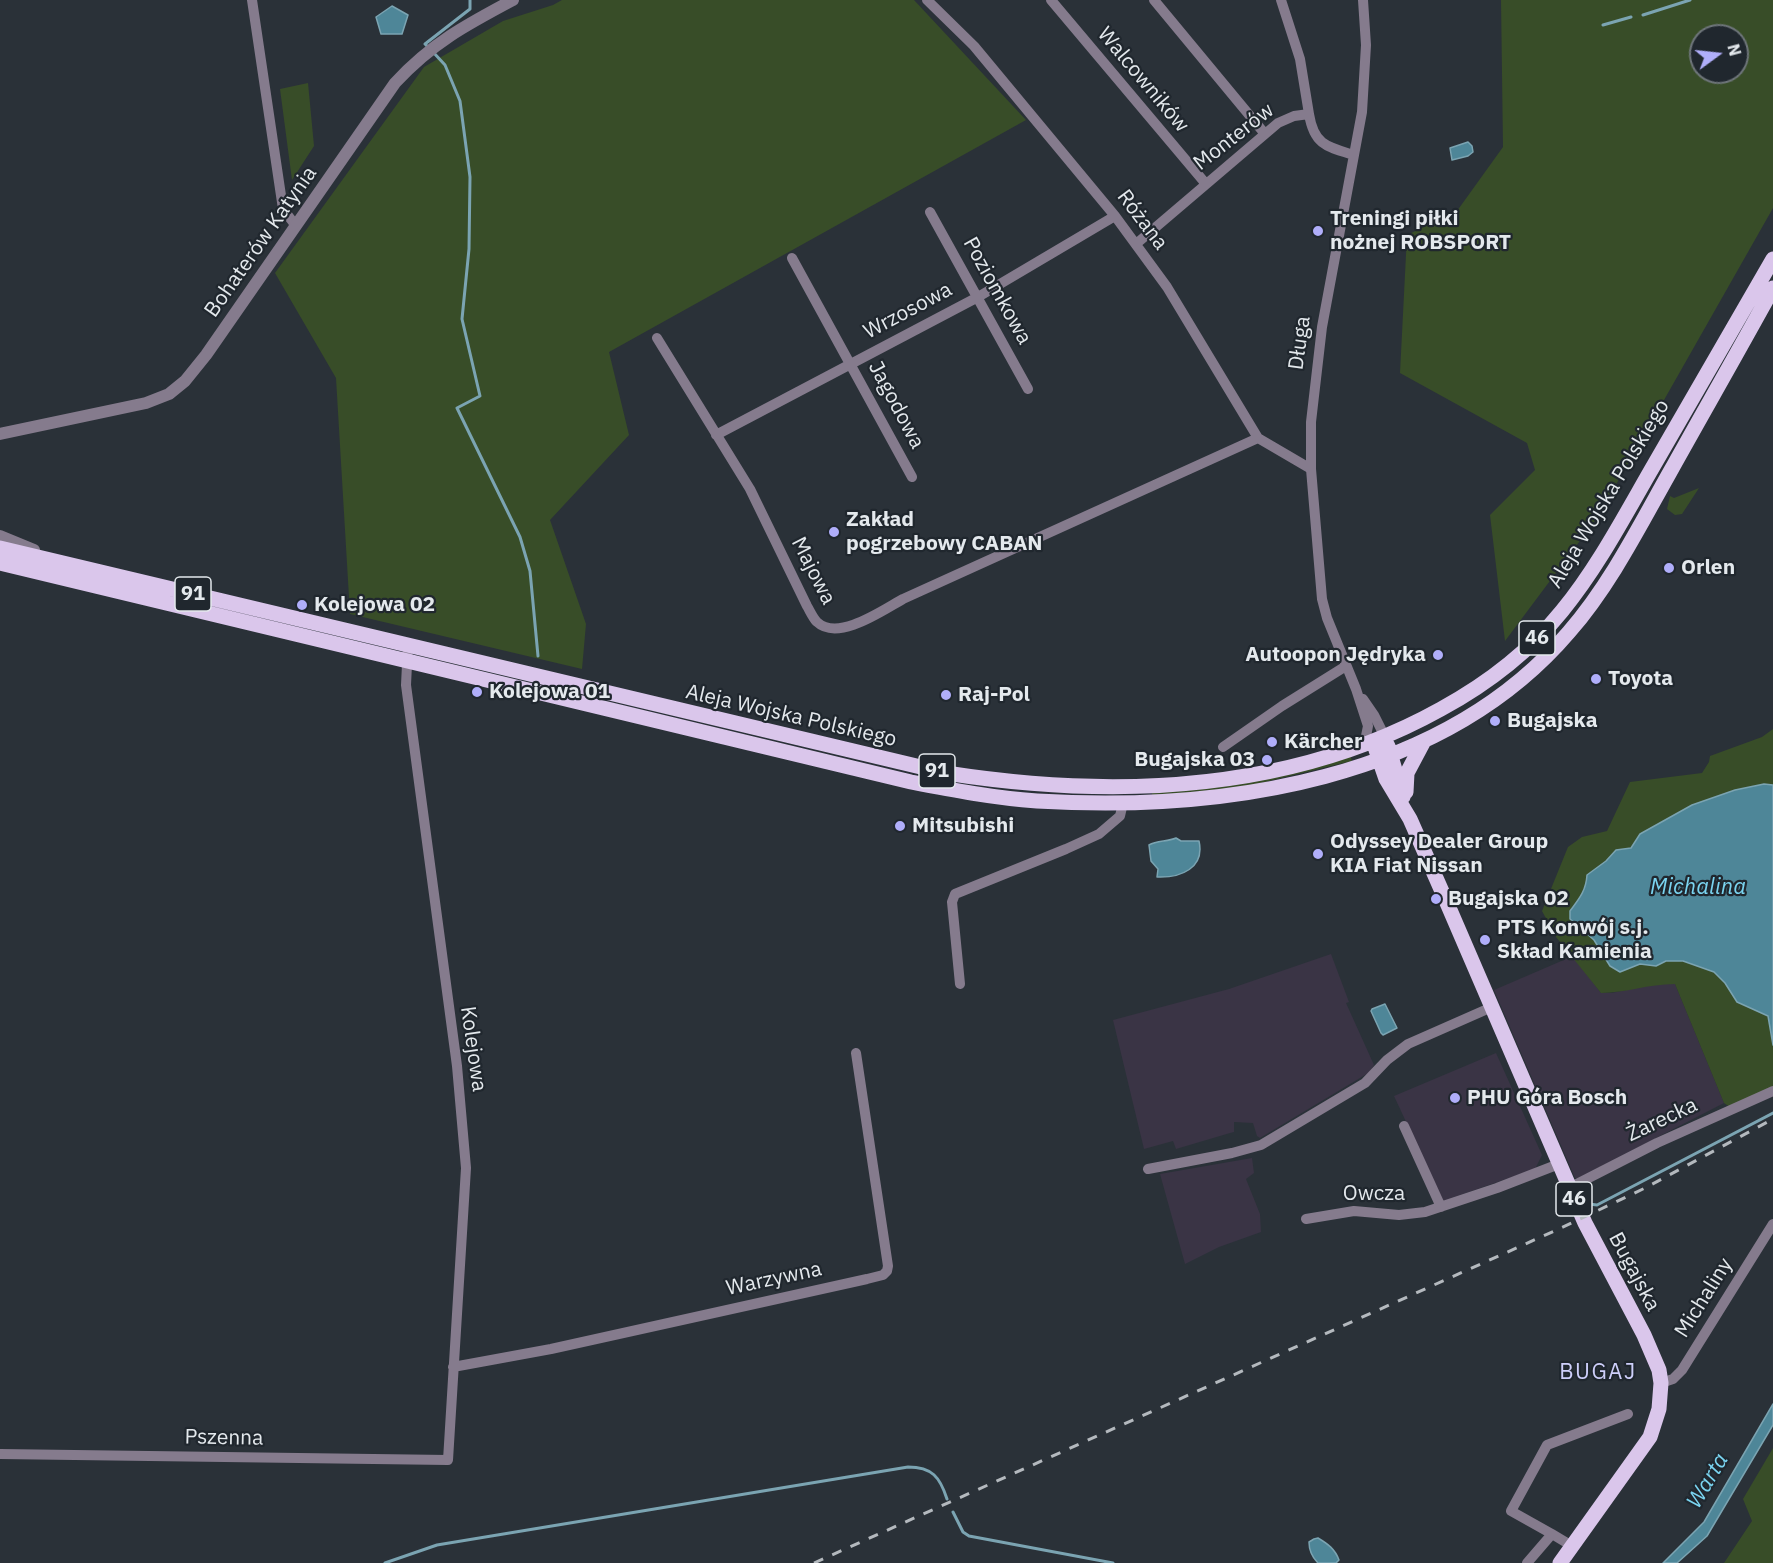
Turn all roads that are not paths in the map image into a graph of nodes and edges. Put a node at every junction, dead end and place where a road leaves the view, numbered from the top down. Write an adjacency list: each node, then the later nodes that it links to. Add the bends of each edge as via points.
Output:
1 (252, 0): 14 (street, via 283,209)
2 (513, 0): 14 (street, Bohaterów Katynia, via 455,31 416,61 395,83)
3 (927, 0): 13 (street, Różana, via 974,46)
4 (1051, 0): 11 (street, Walcowników)
5 (1154, 0): 9 (street)
6 (1281, 0): 8 (street, via 1293,34)
7 (1363, 0): 10 (street, Długa, via 1365,79)
8 (1309, 114): 9 (street, Monterów, via 1285,119); 10 (street, Monterów, via 1314,135 1320,142)
9 (1265, 134): 11 (street, Monterów)
10 (1354, 155): 26 (street, Długa, via 1315,373)
11 (1206, 184): 15 (street, Monterów)
12 (930, 212): 19 (street, Poziomkowa)
13 (1115, 216): 15 (street, Różana); 19 (street, Wrzosowa)
14 (296, 226): 23 (street, Bohaterów Katynia, via 206,355 169,394)
15 (1136, 243): 25 (street, Różana, via 1167,286)
16 (792, 258): 21 (street, Jagodowa)
17 (1773, 259): 37 (main road, Aleja Wojska Polskiego / 46, via 1607,546 1560,613 1525,650 1472,692)
18 (1773, 288): 36 (main road, Aleja Wojska Polskiego / 46, via 1620,560 1579,620 1536,668 1499,697)
19 (978, 297): 21 (street, Wrzosowa); 22 (street, Poziomkowa)
20 (657, 338): 24 (street, Majowa)
21 (851, 363): 24 (street, Wrzosowa); 27 (street, Jagodowa)
22 (1028, 389)
23 (0, 434)
24 (716, 435): 25 (street, Majowa, via 750,489 807,606 817,622 828,628 853,626 903,599)
25 (1258, 438): 26 (street, Różana)
26 (1311, 469): 34 (street, Długa, via 1322,599)
27 (912, 477)
28 (0, 536): 31 (street)
29 (0, 548): 31 (main road, Aleja Wojska Polskiego / 91)
30 (0, 563): 33 (main road, Aleja Wojska Polskiego / 91)
31 (71, 565): 32 (main road, Aleja Wojska Polskiego / 91)
32 (408, 644): 33 (street, Kolejowa); 37 (main road, Aleja Wojska Polskiego / 91, via 921,768 1037,785 1143,787 1209,781 1283,768)
33 (407, 661): 40 (main road, Aleja Wojska Polskiego / 91, via 911,782 1024,799); 53 (street, Kolejowa, via 406,685 457,1066 466,1168)
34 (1346, 666): 35 (street, Długa); 38 (street)
35 (1356, 688): 37 (street, Długa, via 1368,726 1366,736); 37 (street, Długa, via 1374,715)
36 (1424, 741): 39 (main road, Aleja Wojska Polskiego / 91); 41 (main road, 46, via 1406,777)
37 (1372, 742): 39 (main road, Bugajska)
38 (1223, 747)
39 (1385, 757): 40 (main road, Aleja Wojska Polskiego / 91, via 1238,794); 41 (main road, Bugajska)
40 (1122, 803): 42 (street, via 1116,822 1099,834 955,894 952,902)
41 (1410, 819): 43 (main road, Bugajska / 46)
42 (960, 984)
43 (1492, 1007): 47 (main road, Bugajska / 46); 48 (street, via 1408,1044 1365,1083 1261,1145)
44 (856, 1053): 53 (street, Warzywna, via 888,1266 882,1275)
45 (1773, 1091): 49 (street, Żarecka)
46 (1404, 1126): 50 (street, Owcza)
47 (1559, 1164): 49 (main road, Bugajska / 46); 50 (street, Owcza)
48 (1148, 1168)
49 (1569, 1188): 54 (main road, Bugajska / 46, via 1649,1346)
50 (1441, 1208): 51 (street, Owcza, via 1409,1215 1354,1211)
51 (1306, 1219)
52 (1773, 1224): 54 (street, Michaliny, via 1682,1370)
53 (453, 1367): 57 (street, Kolejowa)
54 (1661, 1383): 59 (main road, Bugajska / 46, via 1659,1409 1650,1437)
55 (1628, 1414): 58 (street, via 1547,1445 1511,1511)
56 (0, 1454): 57 (street, Pszenna)
57 (448, 1460)
58 (1552, 1534): 59 (street); 60 (street)
59 (1572, 1546): 61 (main road, Bugajska / 46)
60 (1527, 1563)
61 (1560, 1563)

